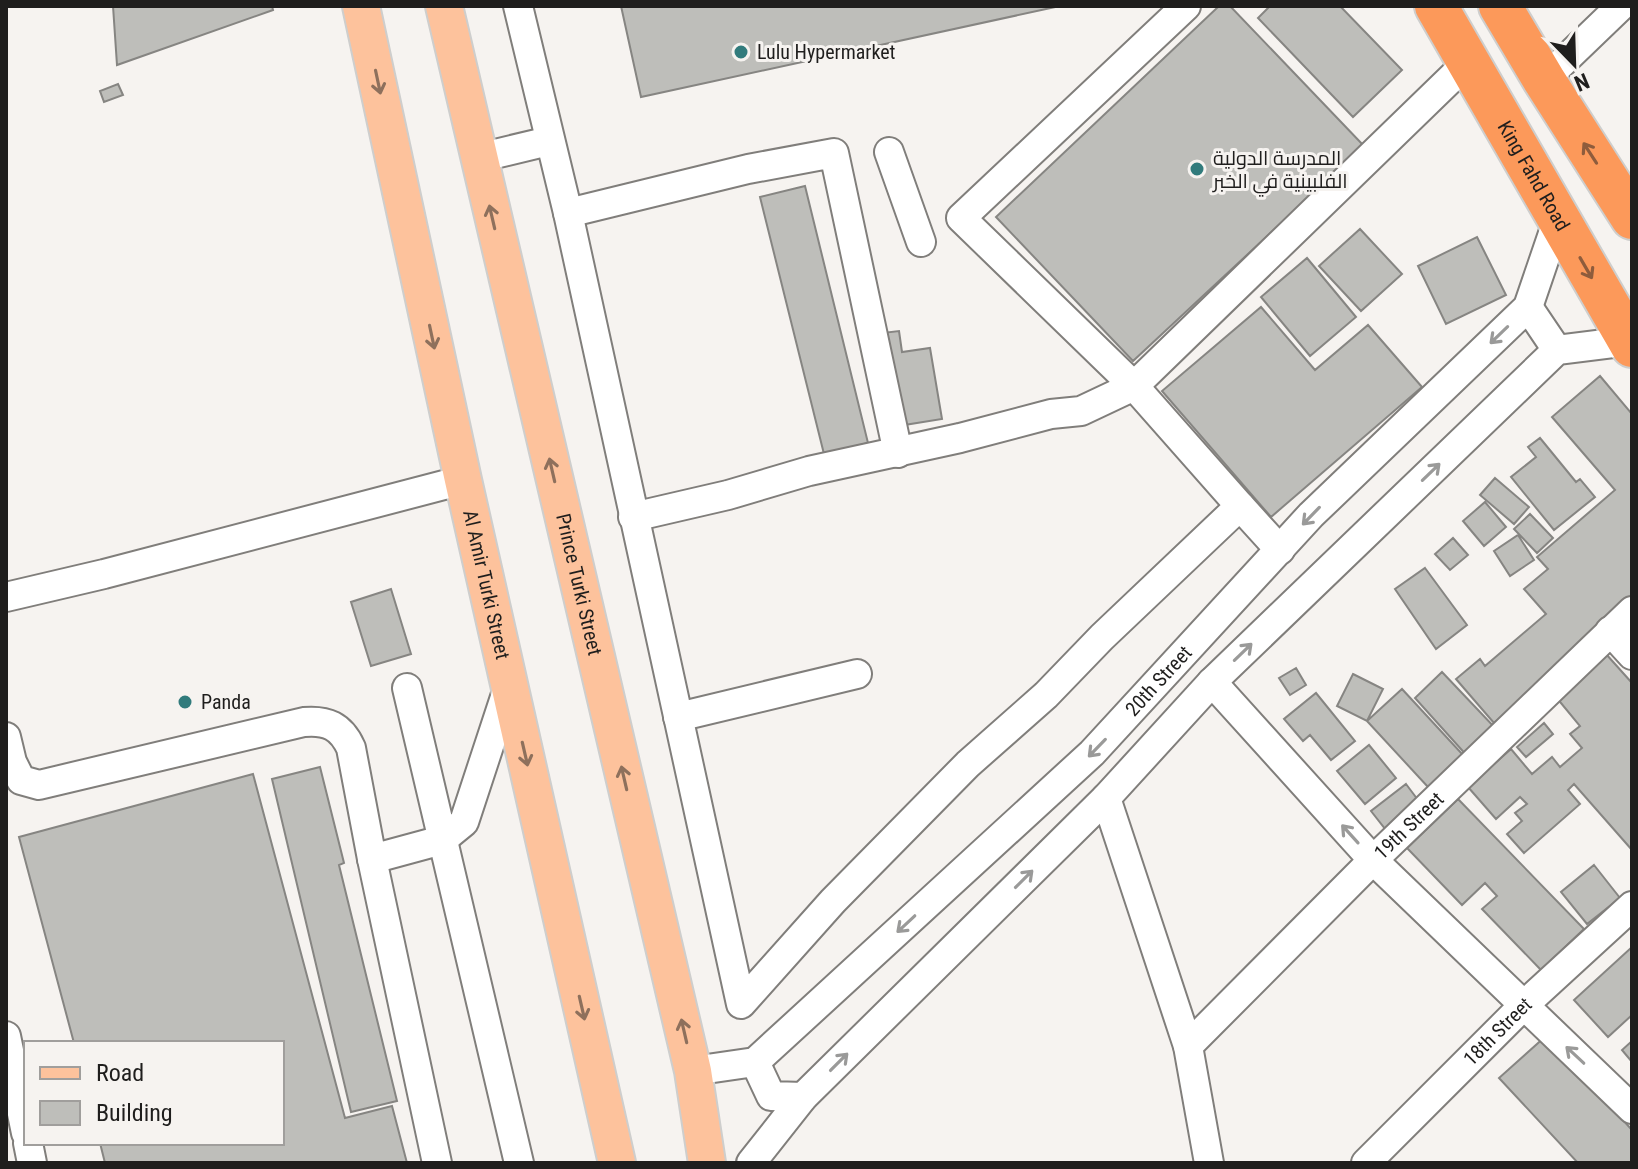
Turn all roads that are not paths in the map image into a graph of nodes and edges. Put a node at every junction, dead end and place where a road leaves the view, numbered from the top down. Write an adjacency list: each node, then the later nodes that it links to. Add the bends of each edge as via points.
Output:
1 (361, 6): 22 (main road, Al Amir Turki Street, one-way to 22)
2 (444, 6): 12 (main road, Prince Turki Street)
3 (518, 6): 10 (street)
4 (1186, 6): 20 (street, via 961,218)
5 (1436, 6): 8 (highway, King Fahd Road)
6 (1500, 6): 9 (highway)
7 (1621, 6): 9 (street)
8 (1470, 60): 15 (highway, King Fahd Road); 20 (street)
9 (1544, 80): 14 (highway, one-way to 9)
10 (549, 141): 12 (street); 13 (street)
11 (889, 152): 16 (street)
12 (478, 158): 45 (main road, Prince Turki Street, one-way to 12)
13 (568, 213): 21 (street, via 834,153); 24 (street)
14 (1632, 218)
15 (1558, 219): 17 (street, 20th Street); 18 (highway, King Fahd Road, one-way to 18)
16 (921, 242)
17 (1528, 307): 19 (street); 25 (street, 20th Street, one-way to 25)
18 (1630, 344): 19 (street)
19 (1557, 350): 31 (street, 20th Street, one-way to 19)
20 (1134, 386): 21 (street, via 1081,411); 23 (street)
21 (898, 453): 24 (street)
22 (463, 480): 26 (street); 32 (main road, Al Amir Turki Street)
23 (1240, 506): 25 (street); 34 (street, via 968,764 741,1004)
24 (633, 517): 34 (street)
25 (1280, 550): 44 (street, 20th Street, one-way to 44, via 1092,753)
26 (6, 597)
27 (1632, 611): 28 (street, 19th Street)
28 (1610, 631): 29 (street); 39 (street, 19th Street)
29 (1632, 655)
30 (857, 674): 34 (street)
31 (1212, 682): 36 (street, 20th Street); 39 (street, one-way to 31)
32 (509, 685): 37 (street, via 464,822); 51 (main road, Al Amir Turki Street, one-way to 51)
33 (407, 688): 37 (street)
34 (678, 717)
35 (6, 737): 38 (street, via 21,780 39,785 318,721 337,727 351,748)
36 (1106, 798): 43 (street); 46 (street, 20th Street, one-way to 36)
37 (442, 840): 38 (street); 50 (street)
38 (372, 859): 49 (street)
39 (1373, 860): 41 (street); 43 (street, 19th Street)
40 (1632, 906): 41 (street, 18th Street)
41 (1523, 1006): 47 (street, one-way to 41); 55 (street, 18th Street)
42 (6, 1036): 48 (street)
43 (1188, 1046): 54 (street)
44 (755, 1062): 45 (street); 46 (street, via 771,1096)
45 (693, 1071): 52 (main road, Prince Turki Street)
46 (803, 1097): 53 (street, 20th Street)
47 (1632, 1109)
48 (24, 1123)
49 (437, 1163)
50 (519, 1163)
51 (617, 1163)
52 (707, 1163)
53 (751, 1163)
54 (1209, 1163)
55 (1366, 1163)

